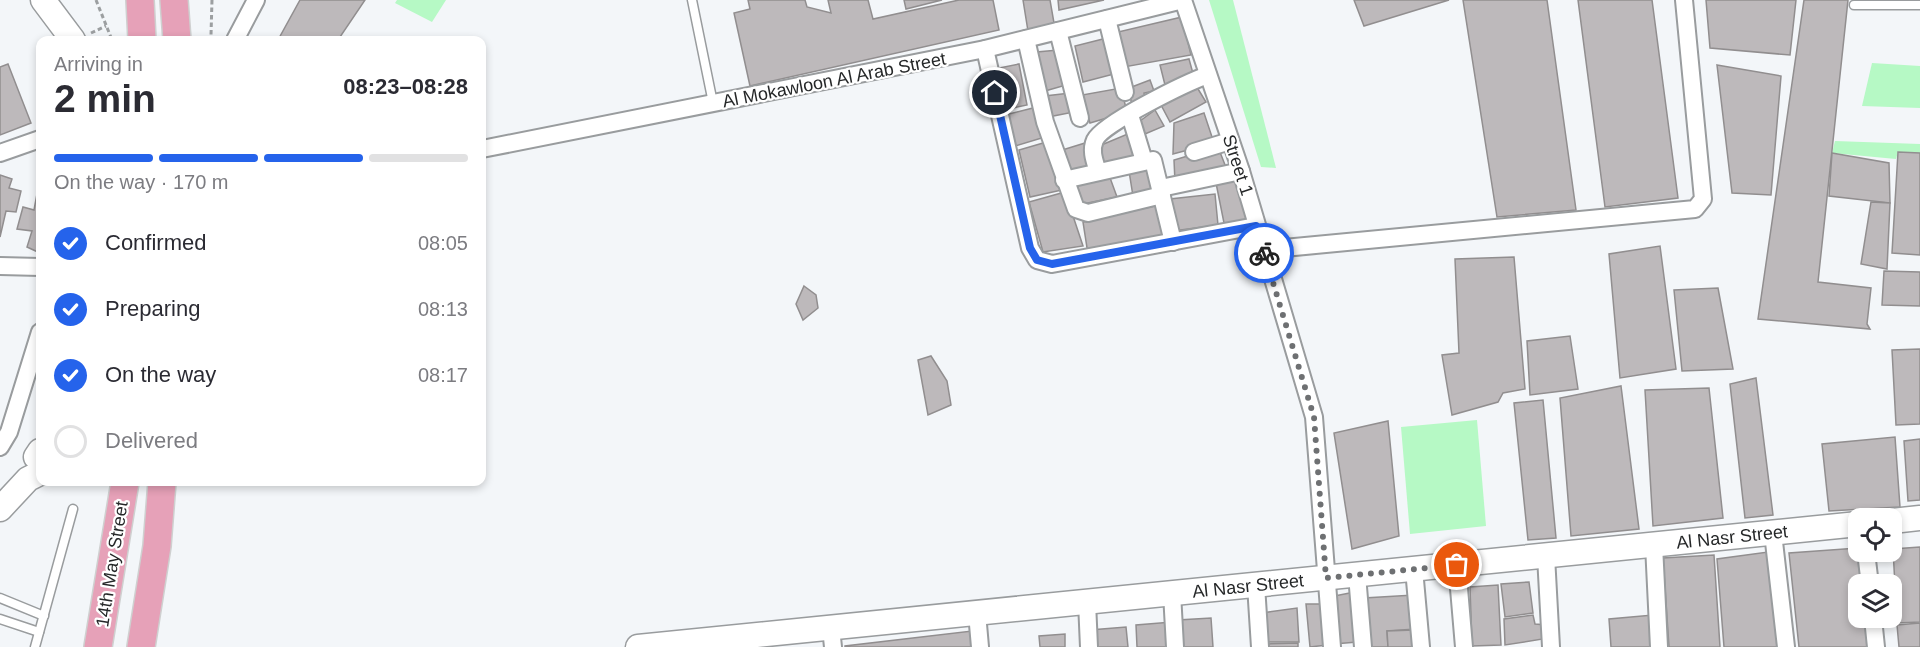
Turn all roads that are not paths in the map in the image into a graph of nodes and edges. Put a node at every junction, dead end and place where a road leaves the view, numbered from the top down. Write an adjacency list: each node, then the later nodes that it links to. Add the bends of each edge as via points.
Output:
1 (43, 0): 12 (street)
2 (140, 0): 13 (main road)
3 (174, 0): 14 (main road)
4 (256, 0): 15 (street)
5 (692, 0): 20 (lane)
6 (1183, 0): 10 (street, Al Mokawloon Al Arab Street); 18 (street, Street 1)
7 (1684, 0): 35 (street, via 1703,198 1695,209)
8 (1854, 5): 9 (lane)
9 (1920, 5)
10 (1107, 19): 11 (street, Al Mokawloon Al Arab Street); 19 (street)
11 (1058, 31): 16 (street, Al Mokawloon Al Arab Street); 22 (street)
12 (71, 36)
13 (142, 36)
14 (177, 36)
15 (237, 36)
16 (1026, 39): 17 (street, Al Mokawloon Al Arab Street); 31 (street, via 1045,122)
17 (985, 49): 20 (street, Al Mokawloon Al Arab Street); 34 (street, via 1030,248 1037,260 1052,264)
18 (1208, 75): 21 (street, via 1175,88); 24 (street, Street 1)
19 (1125, 92)
20 (713, 104): 25 (street, Al Mokawloon Al Arab Street)
21 (1130, 115): 28 (street); 30 (street, via 1096,138 1093,154)
22 (1080, 118)
23 (36, 140): 27 (street)
24 (1230, 141): 26 (street); 29 (street, Street 1)
25 (486, 147)
26 (1194, 152)
27 (0, 153)
28 (1144, 161): 30 (street); 32 (street, via 1155,161)
29 (1241, 171): 32 (street); 33 (street, Street 1)
30 (1098, 172): 31 (street)
31 (1064, 180): 32 (street, via 1076,209 1088,213)
32 (1162, 192): 34 (street)
33 (1256, 226): 34 (street); 35 (street, Street 1)
34 (1173, 242)
35 (1263, 250): 54 (street, Street 1, via 1314,417)
36 (0, 266): 37 (street)
37 (36, 267)
38 (36, 346): 39 (street, via 9,432)
39 (0, 447)
40 (35, 465): 43 (street)
41 (124, 486): 68 (main road, 14th May Street)
42 (162, 486): 69 (main road)
43 (0, 509)
44 (73, 509): 60 (lane)
45 (1920, 518): 46 (street)
46 (1902, 520)
47 (1848, 525): 48 (street, Al Nasr Street)
48 (1773, 533): 49 (street, Al Nasr Street); 80 (street)
49 (1654, 545): 50 (street, Al Nasr Street); 79 (street)
50 (1546, 556): 51 (street, Al Nasr Street); 78 (street)
51 (1457, 565): 52 (street, Al Nasr Street); 77 (street)
52 (1414, 569): 53 (street, Al Nasr Street); 76 (street)
53 (1357, 575): 54 (street, Al Nasr Street); 75 (street)
54 (1326, 578): 55 (street, Al Nasr Street); 74 (street, Street 1)
55 (1256, 585): 56 (street, Al Nasr Street); 73 (street)
56 (1172, 593): 58 (street, Al Nasr Street); 72 (street)
57 (0, 598): 60 (lane)
58 (1087, 602): 59 (street, Al Nasr Street); 71 (street)
59 (977, 613): 64 (street, Al Nasr Street); 70 (street)
60 (44, 616): 63 (lane)
61 (0, 619): 63 (lane)
62 (1874, 628): 81 (street)
63 (39, 632): 67 (lane)
64 (832, 637): 65 (street, Al Nasr Street)
65 (748, 641): 66 (street, Al Nasr Street)
66 (652, 646)
67 (35, 647)
68 (98, 647)
69 (141, 647)
70 (980, 647)
71 (1089, 647)
72 (1175, 647)
73 (1260, 647)
74 (1332, 647)
75 (1363, 647)
76 (1421, 647)
77 (1464, 647)
78 (1551, 647)
79 (1659, 647)
80 (1786, 647)
81 (1876, 647)

